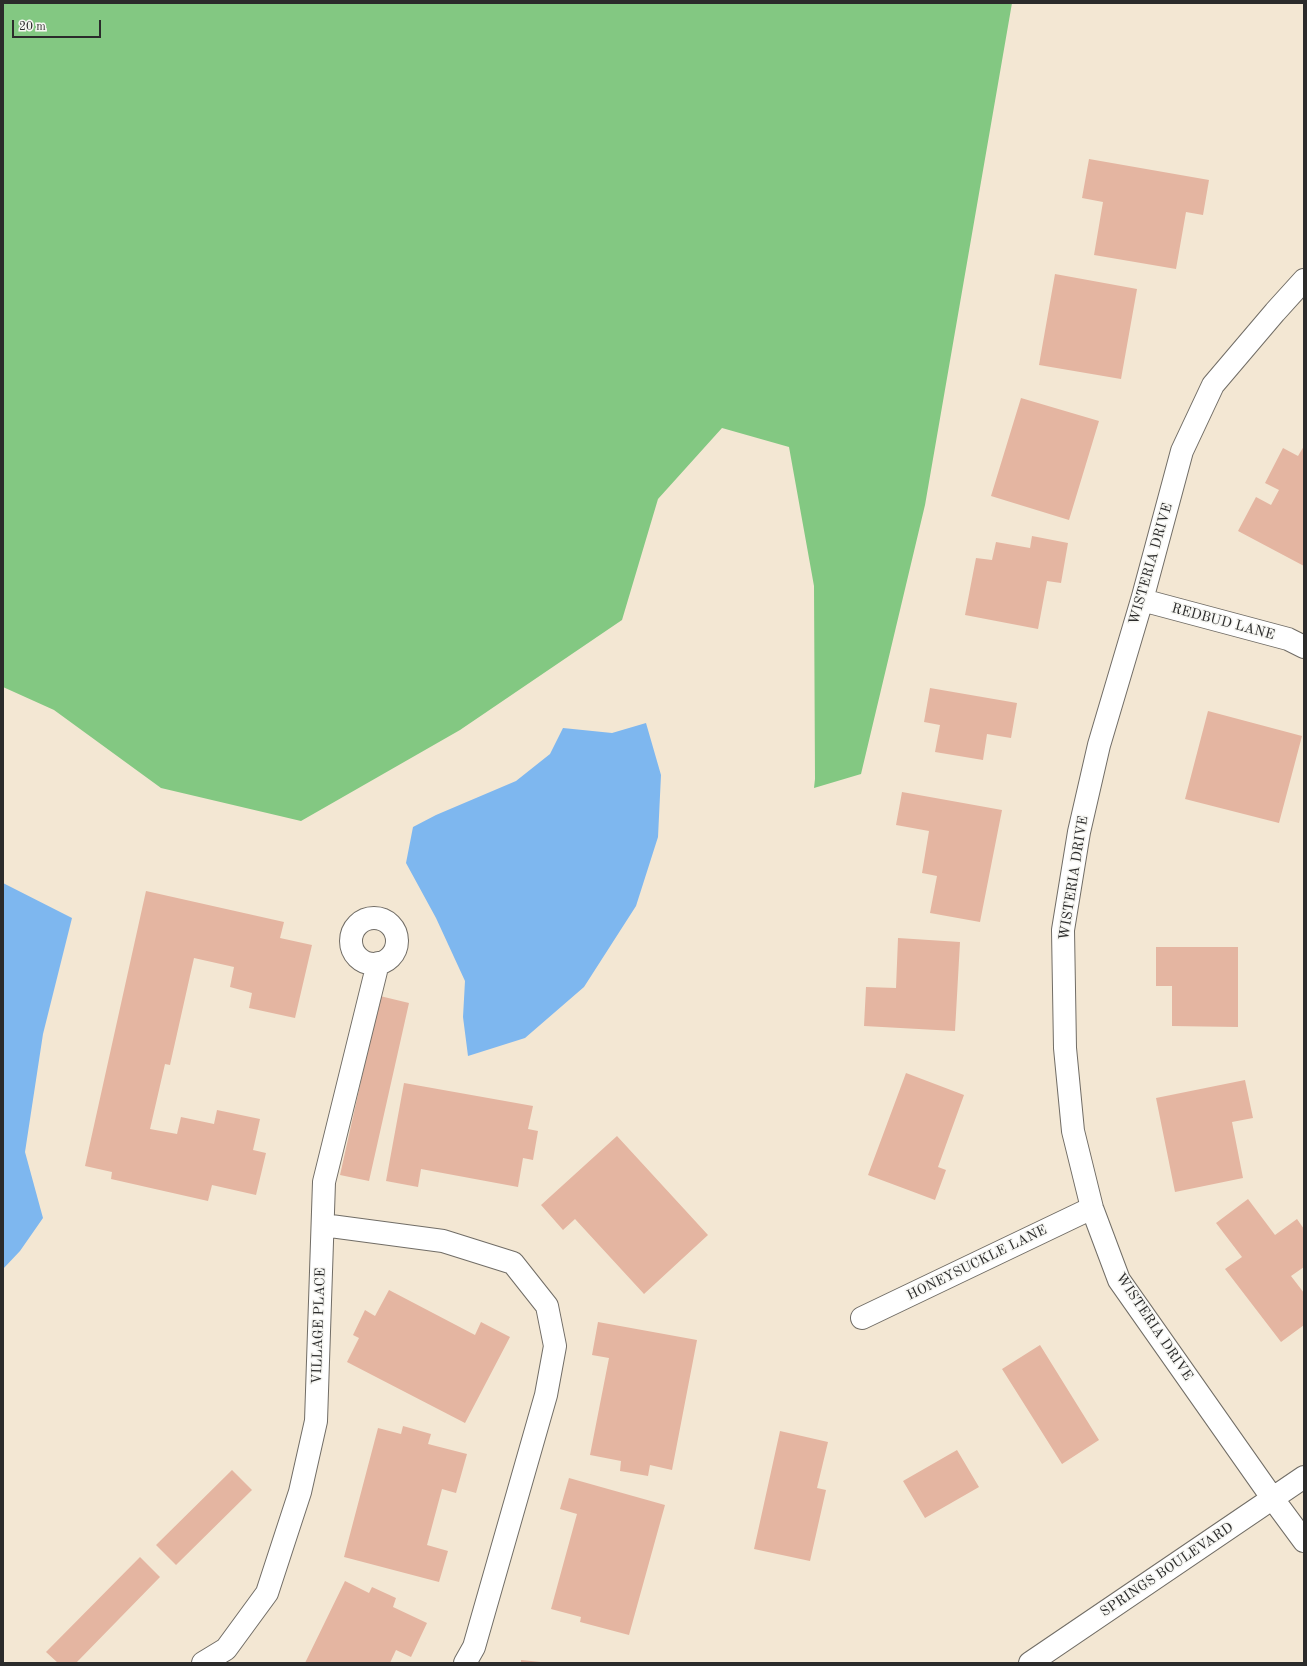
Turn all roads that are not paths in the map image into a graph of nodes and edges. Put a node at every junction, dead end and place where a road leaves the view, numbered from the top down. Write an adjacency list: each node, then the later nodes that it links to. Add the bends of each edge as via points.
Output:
1 (1304, 280): 2 (street, WISTERIA DRIVE, via 1214,385 1182,451)
2 (1142, 600): 3 (street, REDBUD LANE, via 1288,639); 5 (street, WISTERIA DRIVE, via 1099,745 1080,832 1063,930 1065,1048 1073,1131)
3 (1304, 647)
4 (378, 963): 6 (street, VILLAGE PLACE, via 324,1182)
5 (1092, 1208): 7 (street, HONEYSUCKLE LANE); 9 (street, WISTERIA DRIVE, via 1119,1280)
6 (323, 1225): 11 (street, via 443,1241 513,1263 547,1306 555,1346 546,1395); 12 (street, VILLAGE PLACE, via 316,1421 300,1492 267,1593 226,1649)
7 (862, 1318)
8 (1304, 1477): 9 (street, SPRINGS BOULEVARD)
9 (1273, 1499): 10 (street, WISTERIA DRIVE); 13 (street, SPRINGS BOULEVARD)
10 (1304, 1541)
11 (471, 1658)
12 (203, 1663)
13 (1030, 1663)

